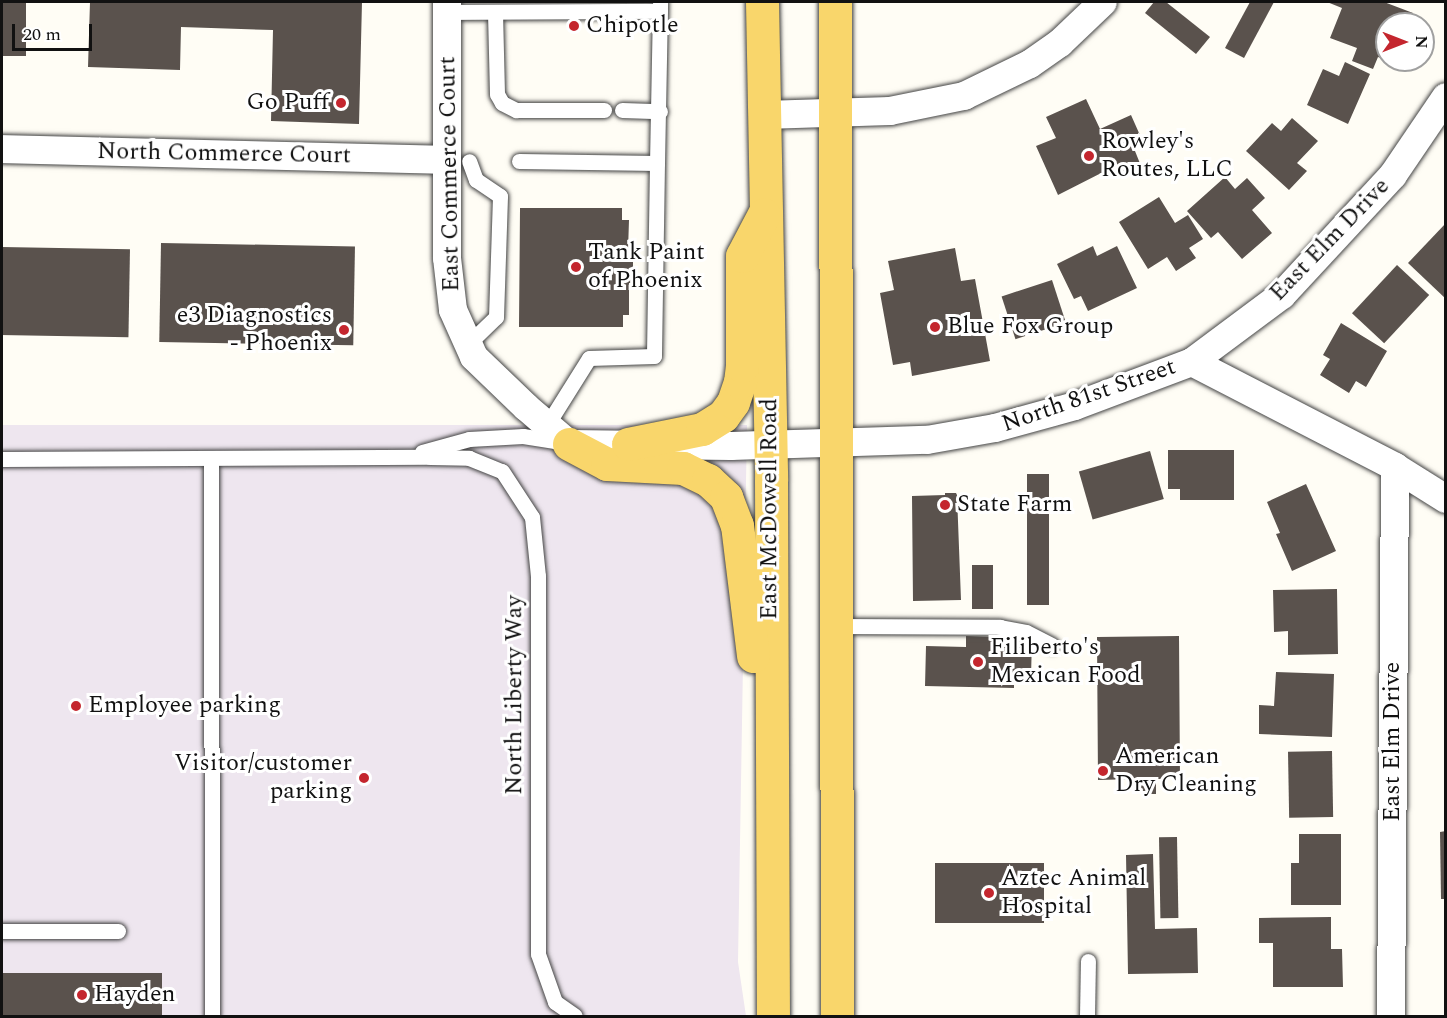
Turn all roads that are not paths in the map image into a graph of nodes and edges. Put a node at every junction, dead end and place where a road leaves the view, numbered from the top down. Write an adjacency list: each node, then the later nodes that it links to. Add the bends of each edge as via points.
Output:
1 (762, 2): 12 (main road, East McDowell Road)
2 (836, 2): 11 (main road)
3 (1103, 2): 11 (street, via 1059,44 1030,64 964,96 890,111)
4 (660, 6): 6 (lane); 10 (lane)
5 (447, 7): 6 (lane); 14 (street, East Commerce Court)
6 (495, 12): 8 (lane, via 497,94 502,103 516,110)
7 (1446, 97): 19 (street, East Elm Drive, via 1393,175 1282,295)
8 (604, 110)
9 (622, 110): 10 (lane)
10 (660, 111): 16 (lane)
11 (836, 112): 12 (street); 22 (main road)
12 (764, 115): 17 (main road, East McDowell Road)
13 (2, 149): 14 (street, North Commerce Court)
14 (467, 160): 18 (street, East Commerce Court, via 447,258 453,310); 18 (lane, via 476,180 500,196 496,317)
15 (519, 161): 16 (lane)
16 (657, 163): 20 (lane, via 654,356 589,358)
17 (765, 212): 21 (main road, via 742,256 742,366 733,402 723,416 702,429); 23 (main road, East McDowell Road)
18 (468, 344): 20 (street, East Commerce Court, via 474,357)
19 (1192, 362): 22 (street, North 81st Street, via 1075,406 995,428 927,440); 27 (street, North 81st Street)
20 (558, 434): 21 (street); 24 (lane, North Liberty Way, via 469,439); 31 (main road, via 607,464 683,468 708,480 726,497 737,525)
21 (628, 444): 23 (street)
22 (834, 444): 23 (street, North 81st Street); 29 (main road)
23 (770, 445): 31 (main road, East McDowell Road)
24 (403, 457): 25 (lane, North Liberty Way); 36 (lane, North Liberty Way, via 469,458 502,471 532,517 538,576 538,954 555,1002)
25 (211, 458): 26 (lane, North Liberty Way); 35 (lane)
26 (2, 459)
27 (1395, 467): 28 (street, North 81st Street); 40 (street, East Elm Drive)
28 (1446, 499)
29 (835, 626): 30 (lane, via 1000,627 1026,632); 38 (main road)
30 (1052, 645)
31 (771, 807): 37 (main road, East McDowell Road)
32 (118, 931): 33 (lane)
33 (2, 932)
34 (1088, 962): 39 (lane)
35 (212, 1017)
36 (575, 1017)
37 (773, 1017)
38 (837, 1017)
39 (1087, 1017)
40 (1391, 1017)

